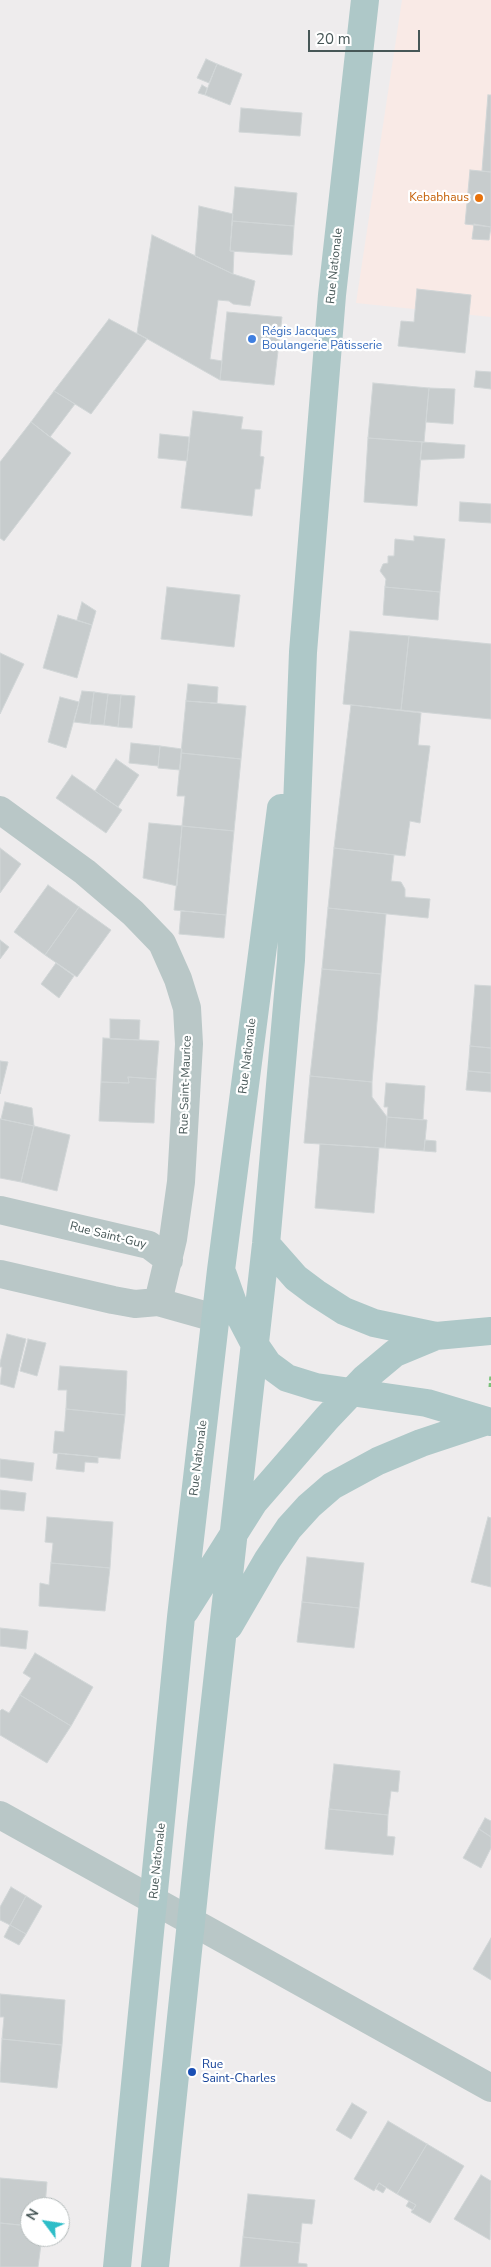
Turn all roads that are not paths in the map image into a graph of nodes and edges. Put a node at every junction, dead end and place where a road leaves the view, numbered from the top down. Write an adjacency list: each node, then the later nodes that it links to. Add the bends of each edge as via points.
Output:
1 (365, 0): 2 (main road, Rue Nationale, via 332,295)
2 (303, 652): 5 (main road, Rue Nationale, via 291,960); 7 (main road, Rue Nationale)
3 (0, 810): 6 (street, Rue Saint-Maurice, via 133,913 162,943 178,979 186,1008 190,1044 181,1182)
4 (0, 1210): 6 (street, Rue Saint-Guy, via 149,1245)
5 (266, 1244): 12 (main road, via 296,1278 344,1311 374,1322); 13 (main road, Rue Nationale)
6 (169, 1260): 9 (street)
7 (221, 1270): 10 (main road, Rue Nationale); 13 (main road, via 233,1303)
8 (0, 1274): 9 (street, via 120,1302)
9 (158, 1302): 10 (street)
10 (216, 1318): 17 (main road, Rue Nationale)
11 (491, 1331): 12 (main road)
12 (436, 1336): 14 (main road, via 395,1353)
13 (255, 1345): 14 (main road, via 268,1364 287,1378 316,1388); 16 (main road, Rue Nationale)
14 (351, 1392): 15 (main road, via 427,1403); 16 (main road)
15 (489, 1421): 18 (main road, via 421,1443 332,1486 290,1528)
16 (235, 1529): 17 (main road); 18 (main road, Rue Nationale)
17 (181, 1617): 20 (main road, Rue Nationale)
18 (223, 1636): 21 (main road, Rue Nationale)
19 (0, 1815): 20 (street)
20 (154, 1900): 21 (street); 23 (main road, Rue Nationale)
21 (192, 1920): 22 (street); 24 (main road, Rue Nationale)
22 (491, 2088)
23 (117, 2267)
24 (155, 2267)

